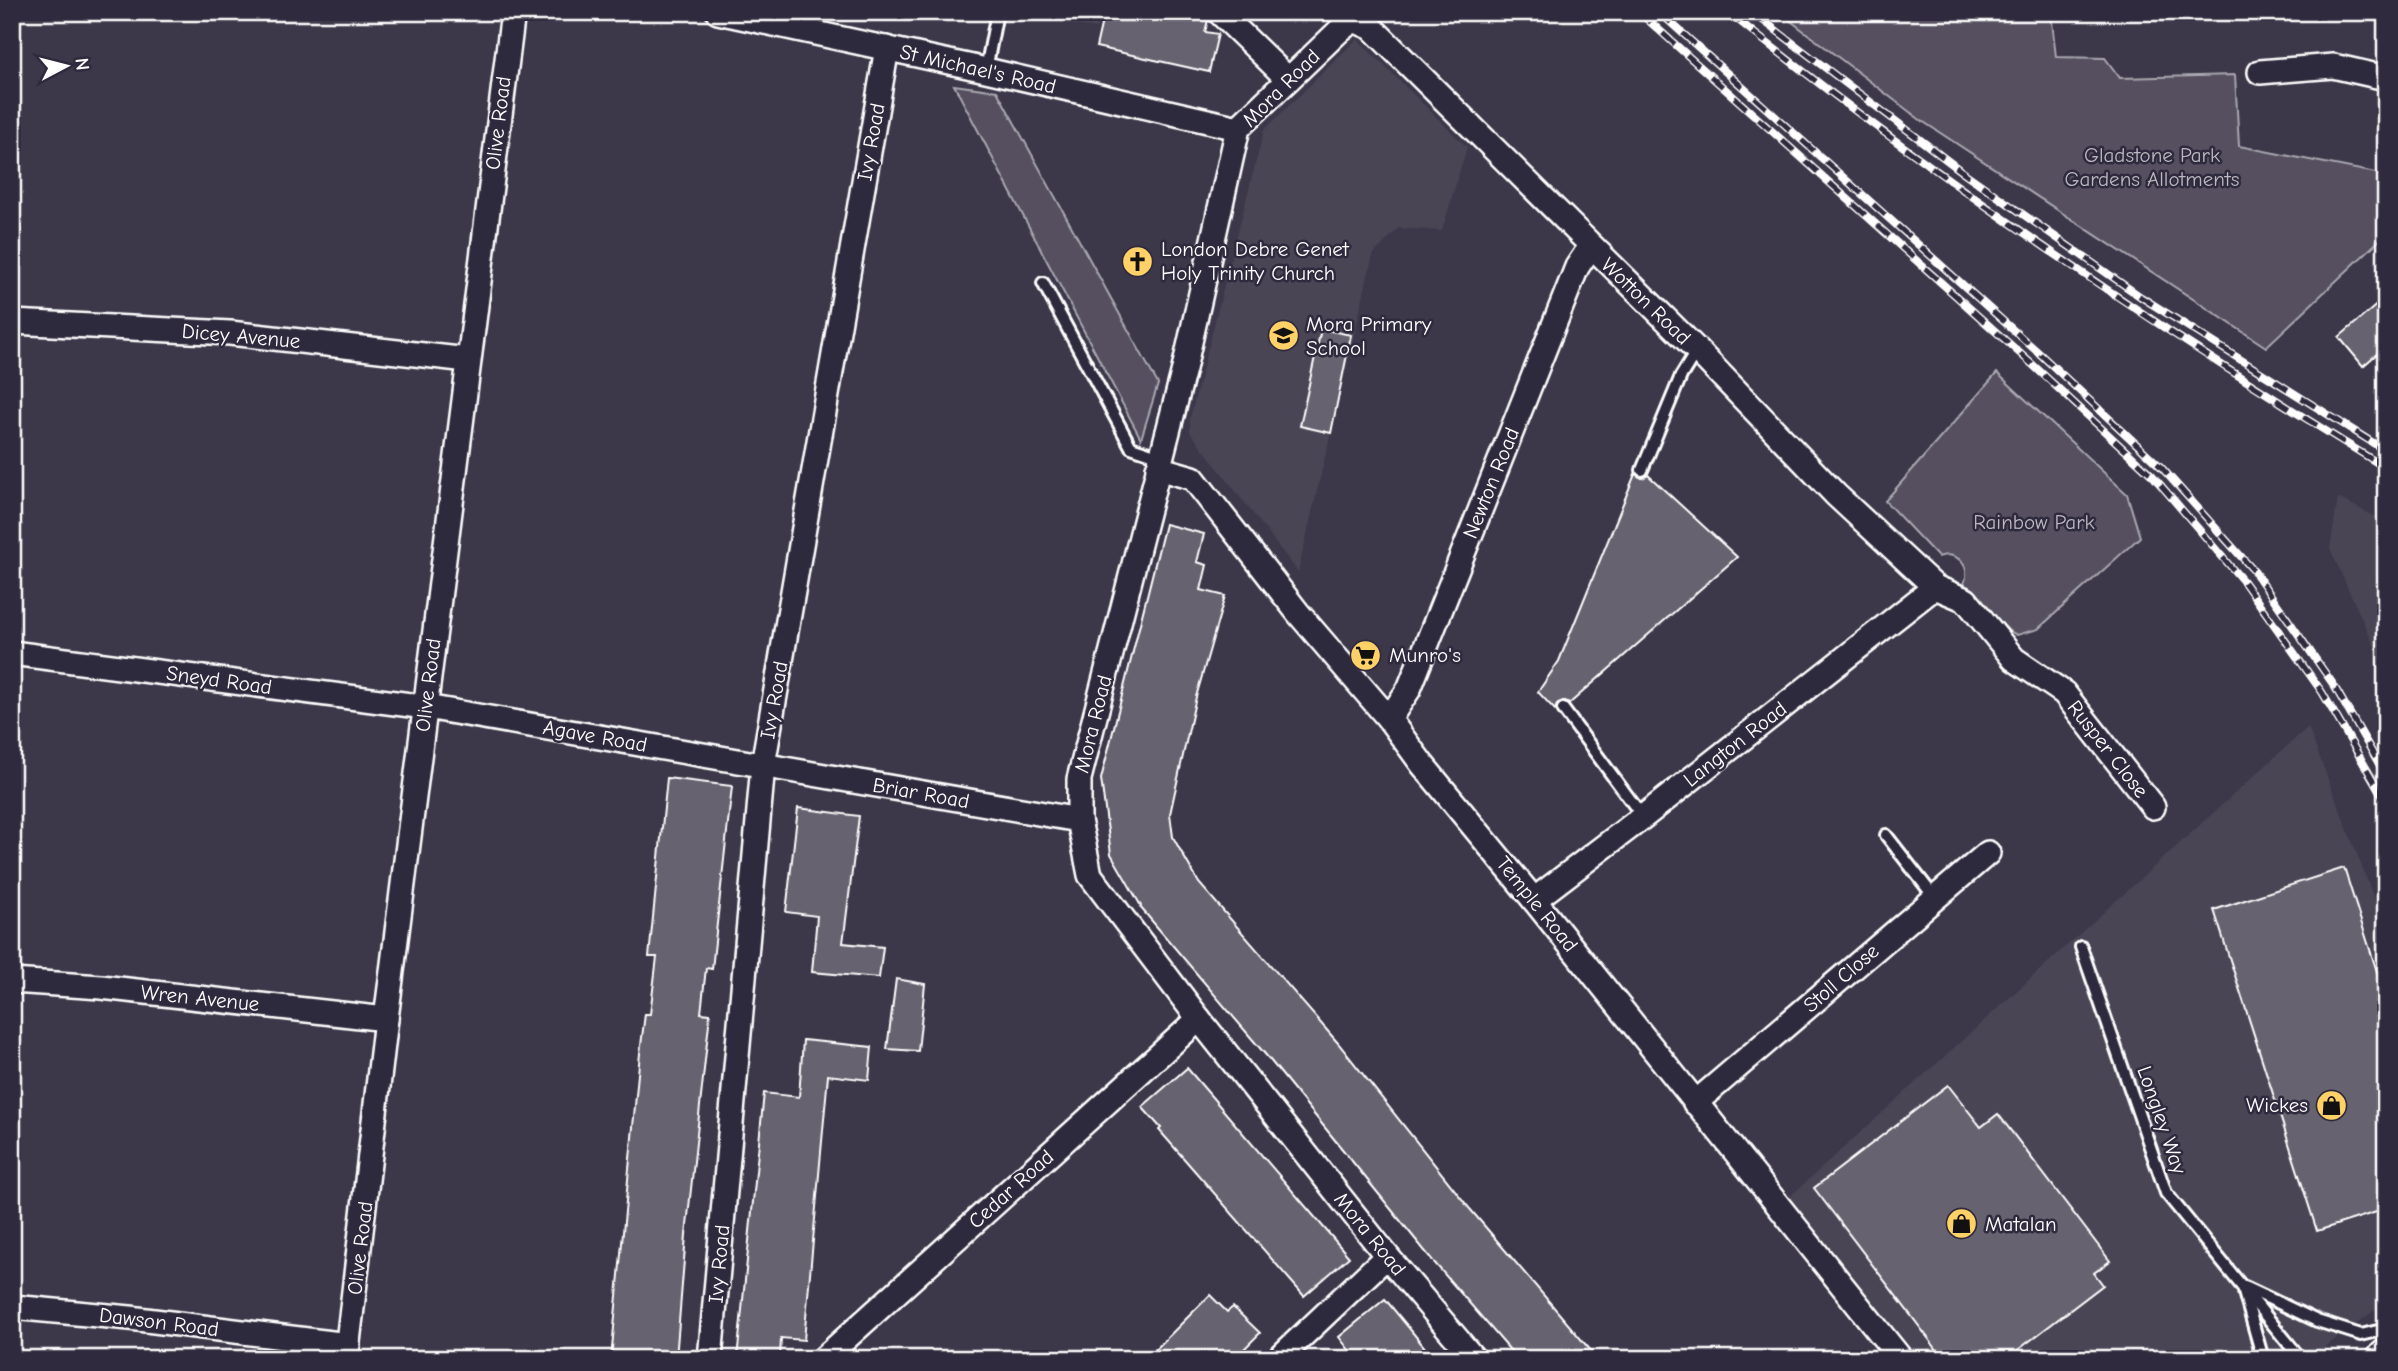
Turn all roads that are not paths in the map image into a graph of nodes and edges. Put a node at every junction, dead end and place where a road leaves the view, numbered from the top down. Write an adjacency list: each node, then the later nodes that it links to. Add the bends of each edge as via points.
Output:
1 (513, 12): 16 (street, Olive Road)
2 (718, 12): 6 (street, St Michael's Road)
3 (997, 12): 7 (lane)
4 (1219, 12): 10 (street)
5 (1354, 20): 10 (street, Mora Road); 12 (street, Wotton Road, via 1372,27)
6 (887, 48): 7 (street, St Michael's Road); 24 (street, Ivy Road)
7 (986, 70): 11 (street, St Michael's Road)
8 (2260, 72): 9 (street, via 2333,66)
9 (2386, 78)
10 (1289, 79): 11 (street, Mora Road)
11 (1238, 128): 17 (street, Mora Road)
12 (1591, 246): 15 (street, Wotton Road); 23 (street, Newton Road, via 1577,267 1409,689)
13 (1043, 283): 17 (lane, via 1131,447)
14 (12, 322): 16 (street, Dicey Avenue, via 230,333)
15 (1697, 350): 18 (lane, via 1681,376); 19 (street, Wotton Road, via 1836,495)
16 (468, 360): 21 (street, Olive Road)
17 (1160, 463): 23 (street, Temple Road, via 1193,478 1299,614); 27 (street, Mora Road, via 1079,779)
18 (1642, 470)
19 (1935, 587): 25 (street, Rusper Close, via 1966,600 2014,659 2064,693); 26 (street, Langton Road)
20 (12, 653): 21 (street, Sneyd Road)
21 (426, 707): 24 (street, Agave Road); 34 (street, Olive Road)
22 (1563, 709): 26 (lane)
23 (1390, 719): 31 (street, Temple Road)
24 (764, 765): 27 (street, Briar Road); 42 (street, Ivy Road)
25 (2153, 807)
26 (1643, 817): 31 (street, Langton Road)
27 (1079, 820): 35 (street, Mora Road, via 1090,875)
28 (1886, 835): 30 (lane)
29 (1988, 853): 30 (street, Stoll Close)
30 (1935, 898): 36 (street, Stoll Close)
31 (1534, 900): 36 (street, Temple Road)
32 (2081, 947): 38 (lane, Longley Way, via 2166,1192)
33 (12, 981): 34 (street, Wren Avenue)
34 (387, 1019): 41 (street, Olive Road)
35 (1199, 1019): 37 (street, Mora Road); 43 (street, Cedar Road)
36 (1695, 1103): 46 (street, Temple Road)
37 (1387, 1256): 44 (street); 45 (street, Mora Road)
38 (2242, 1286): 40 (lane, Longley Way, via 2316,1321 2361,1335); 47 (lane); 48 (lane, Longley Way)
39 (12, 1307): 41 (street, Dawson Road, via 130,1318)
40 (2386, 1329)
41 (347, 1352)
42 (710, 1359)
43 (823, 1359)
44 (1278, 1359)
45 (1474, 1359)
46 (1900, 1359)
47 (2263, 1359)
48 (2301, 1359)

